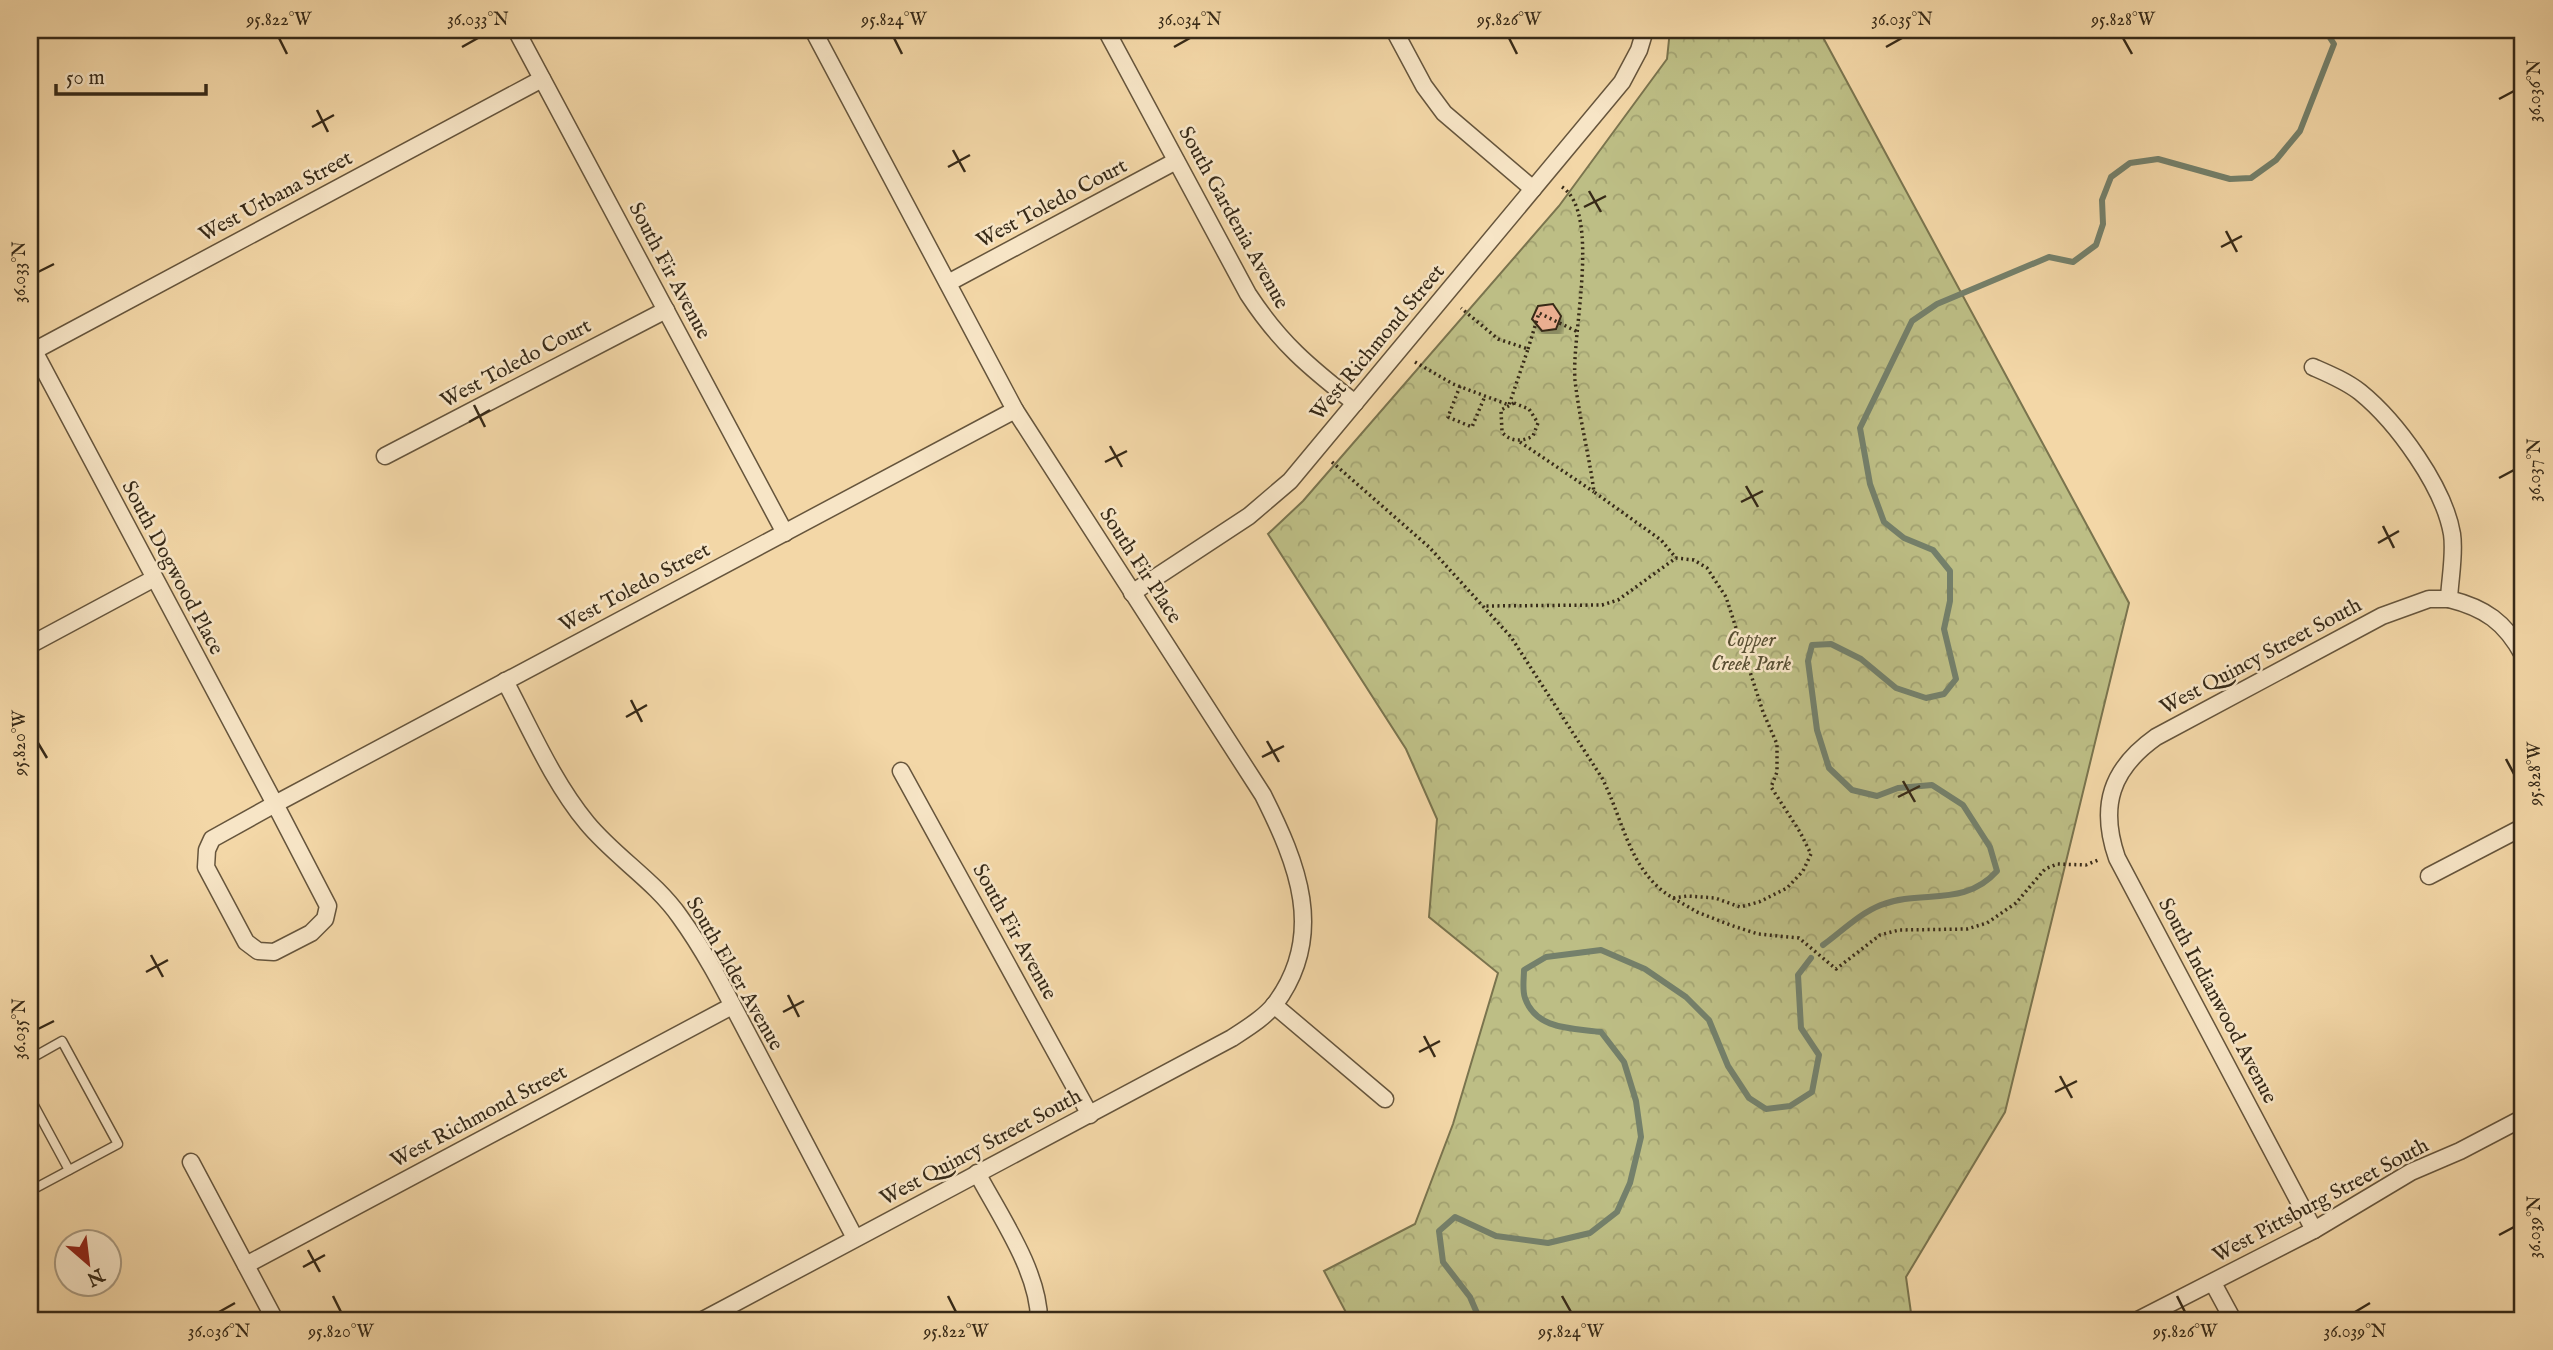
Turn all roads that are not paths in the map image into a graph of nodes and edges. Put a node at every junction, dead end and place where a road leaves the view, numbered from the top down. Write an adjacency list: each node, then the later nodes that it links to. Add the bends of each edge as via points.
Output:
1 (516, 30): 6 (street, South Fir Avenue)
2 (813, 30): 9 (street, South Fir Place)
3 (1106, 30): 7 (street, South Gardenia Avenue)
4 (1394, 30): 8 (street, via 1439,108)
5 (1645, 30): 8 (street, West Richmond Street, via 1622,82)
6 (542, 79): 10 (street, South Fir Avenue); 11 (street, West Urbana Street)
7 (1176, 161): 9 (street, West Toledo Court); 13 (street, South Gardenia Avenue, via 1267,322 1302,360)
8 (1533, 189): 13 (street, West Richmond Street)
9 (948, 284): 14 (street, South Fir Place)
10 (666, 310): 15 (street, West Toledo Court); 16 (street, South Fir Avenue)
11 (32, 352): 17 (street, South Dogwood Place)
12 (2313, 367): 19 (street, via 2361,393 2423,465 2448,516 2453,538)
13 (1355, 403): 18 (street, West Richmond Street, via 1271,499)
14 (1016, 410): 16 (street, West Toledo Street); 18 (street, South Fir Place)
15 (385, 456)
16 (785, 533): 22 (street, West Toledo Street)
17 (153, 579): 20 (street); 25 (street, South Dogwood Place)
18 (1132, 593): 28 (street, South Fir Place, via 1263,794 1293,860 1304,936)
19 (2449, 599): 21 (street, via 2490,614 2507,628); 24 (street, West Quincy Street South, via 2429,599 2382,616 2156,737 2124,766)
20 (30, 645)
21 (2523, 655)
22 (505, 681): 25 (street, West Toledo Street); 29 (street, South Elder Avenue, via 569,798 603,842 680,916)
23 (901, 771): 33 (street, South Fir Avenue)
24 (2114, 786): 39 (street, South Indianwood Avenue, via 2108,816 2117,858)
25 (275, 804): 25 (street, South Dogwood Place, via 212,839 206,867 247,942 258,951 274,952 311,933 325,919 328,906)
26 (2523, 827): 27 (street)
27 (2429, 876)
28 (1274, 1005): 32 (street); 33 (street, West Quincy Street South, via 1232,1038)
29 (733, 1006): 40 (street, South Elder Avenue); 41 (street, West Richmond Street)
30 (30, 1059): 36 (lane, via 62,1041 118,1144)
31 (30, 1098): 36 (lane)
32 (1385, 1099)
33 (1090, 1115): 37 (street, West Quincy Street South)
34 (2523, 1118): 39 (street, West Pittsburg Street South, via 2411,1172)
35 (191, 1162): 41 (street)
36 (69, 1170): 38 (lane)
37 (977, 1174): 40 (street, West Quincy Street South); 45 (street, via 1024,1262 1036,1293)
38 (30, 1191)
39 (2314, 1230): 42 (street, West Pittsburg Street South)
40 (855, 1238): 44 (street, West Quincy Street South)
41 (246, 1265): 43 (street)
42 (2213, 1283): 46 (street, West Pittsburg Street South); 47 (street)
43 (275, 1320)
44 (704, 1320)
45 (1039, 1320)
46 (2137, 1320)
47 (2233, 1320)

